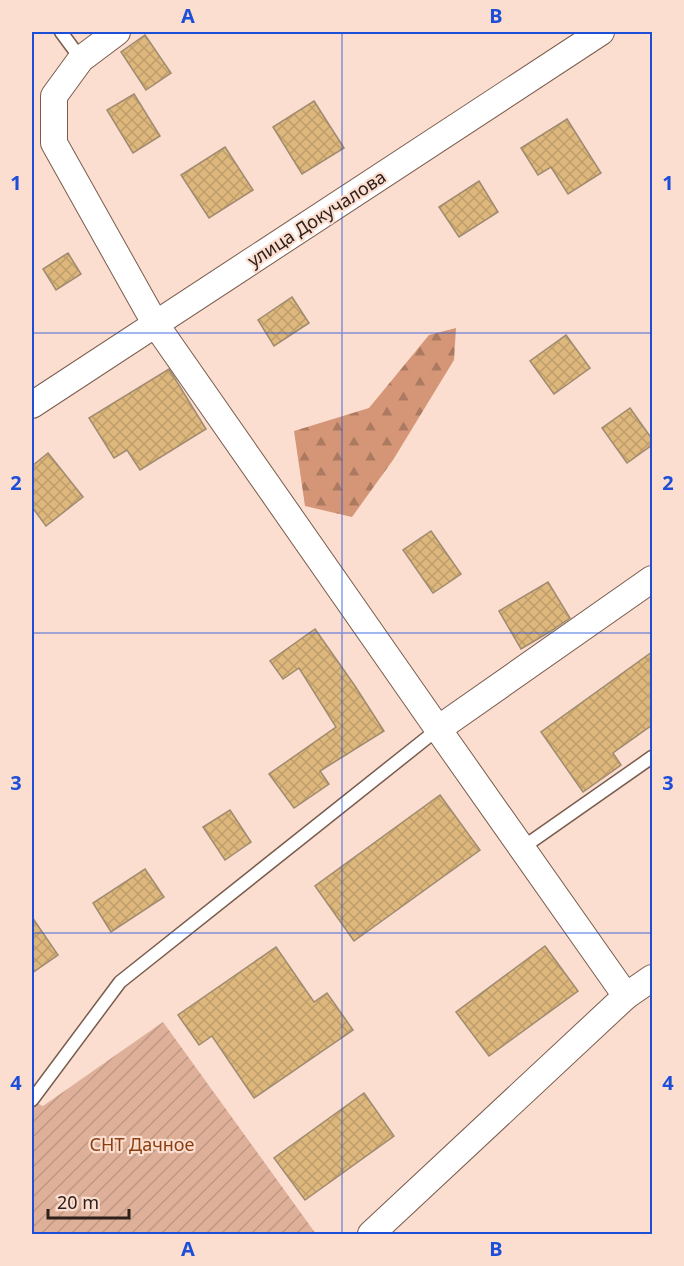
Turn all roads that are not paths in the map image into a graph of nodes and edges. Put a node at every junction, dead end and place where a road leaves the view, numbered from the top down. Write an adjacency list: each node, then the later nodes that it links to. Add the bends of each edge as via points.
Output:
1 (62, 32): 4 (lane)
2 (117, 32): 4 (street)
3 (602, 32): 5 (street, улица Докучалова)
4 (81, 58): 5 (street, via 54,96 54,143)
5 (156, 325): 6 (street, улица Докучалова); 8 (street)
6 (32, 405)
7 (652, 579): 8 (street)
8 (438, 729): 10 (street); 13 (lane, via 120,982)
9 (652, 757): 10 (lane)
10 (522, 848): 12 (street)
11 (652, 978): 12 (street)
12 (626, 996): 14 (street)
13 (32, 1100)
14 (371, 1234)

